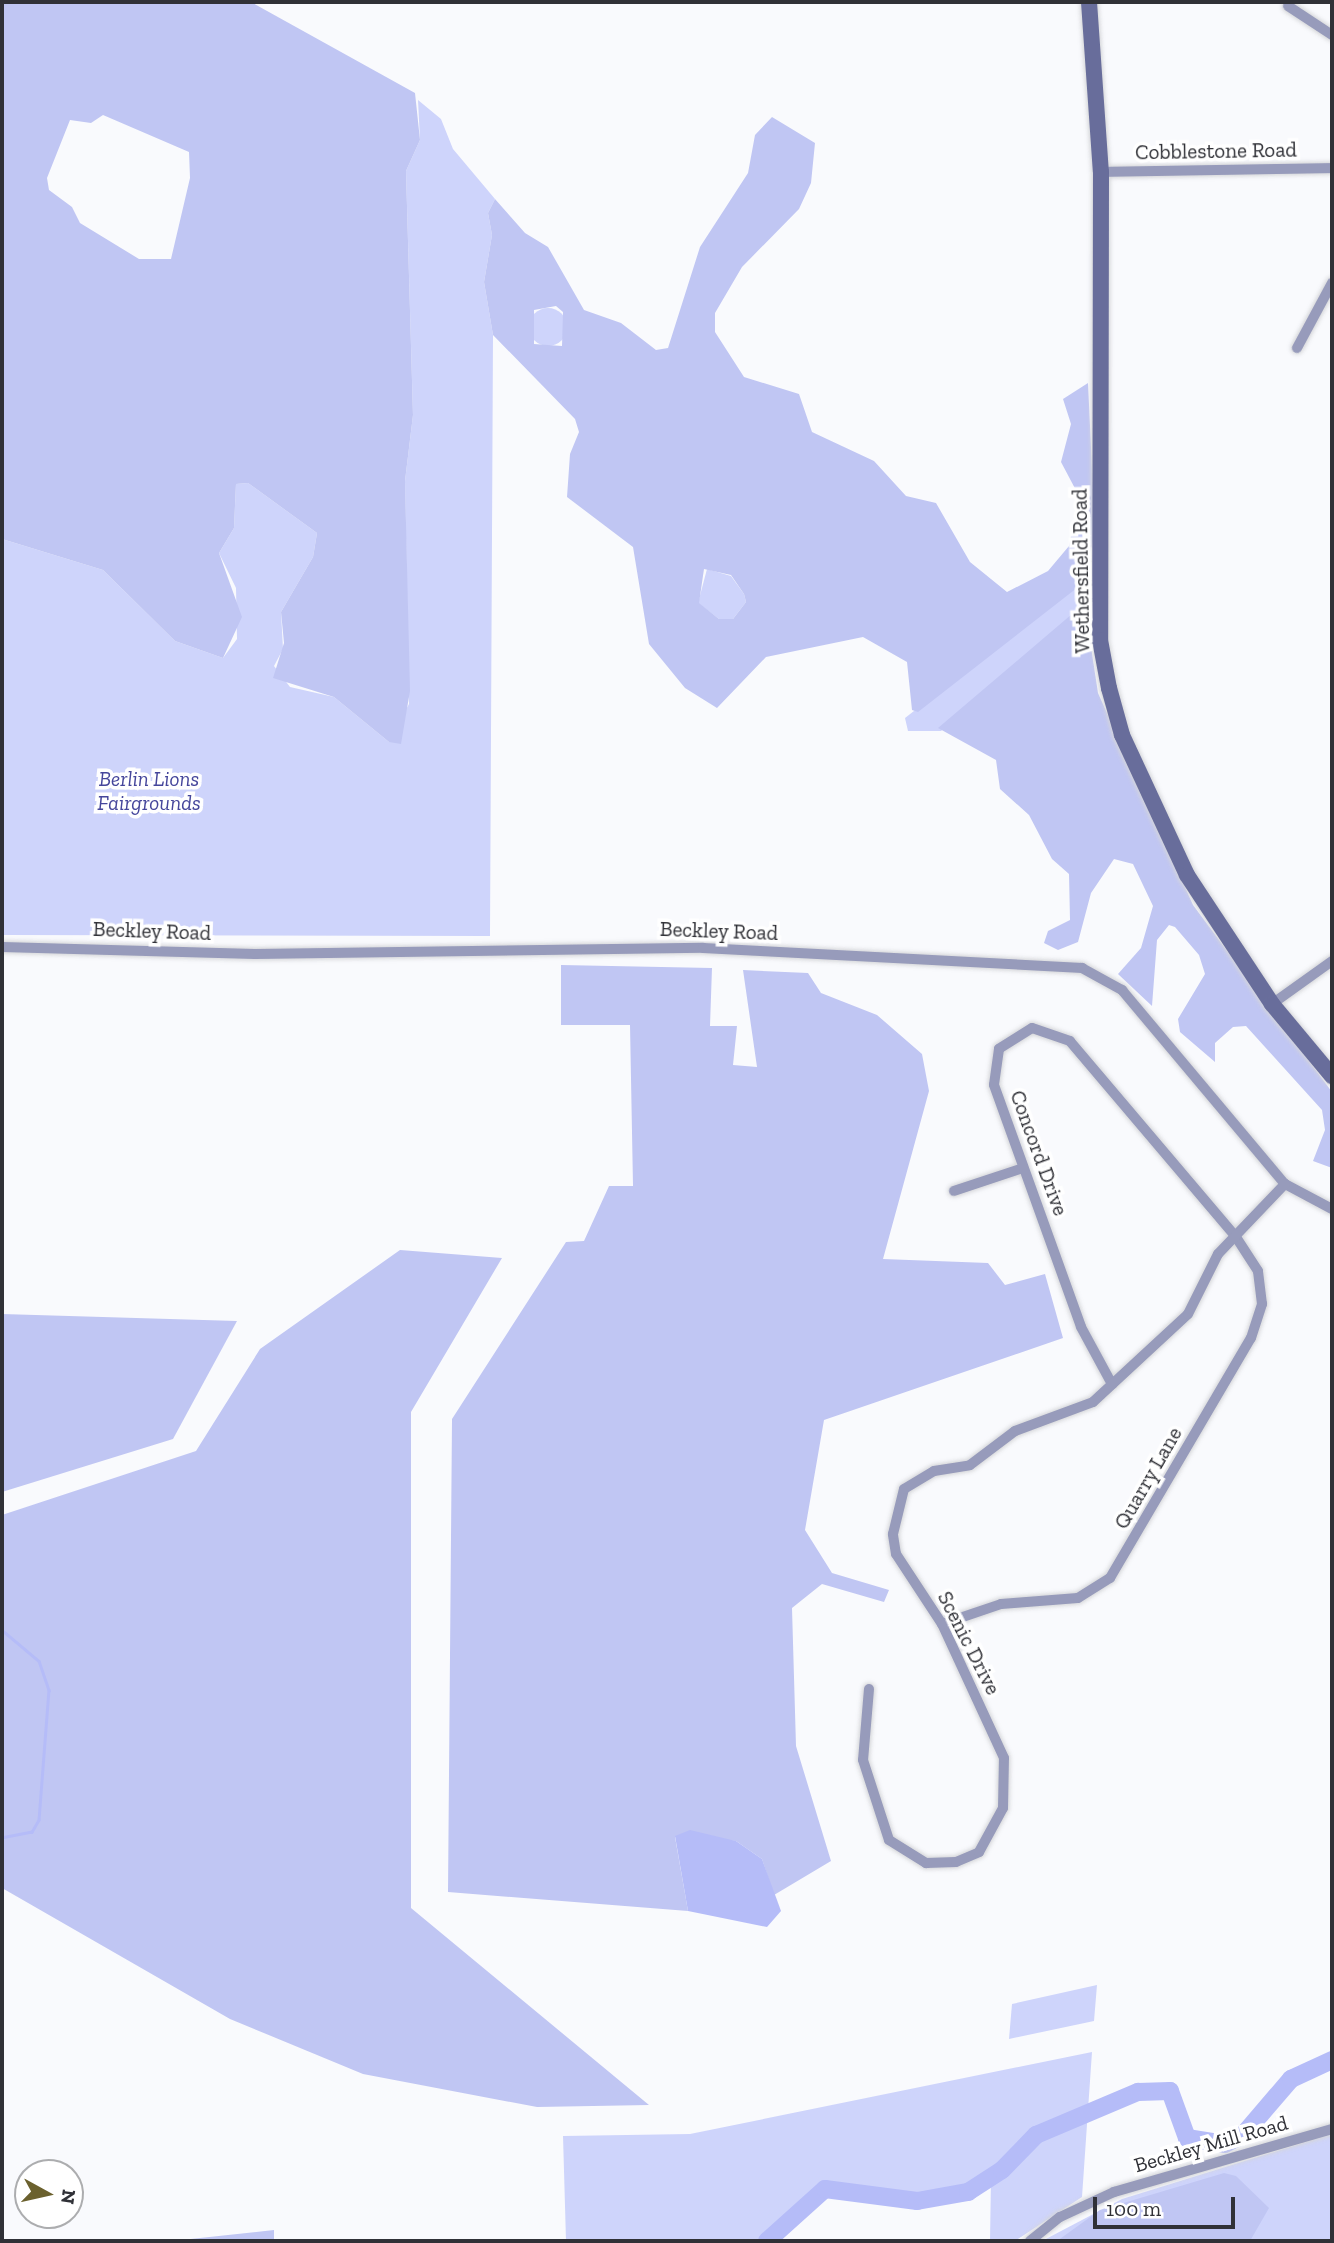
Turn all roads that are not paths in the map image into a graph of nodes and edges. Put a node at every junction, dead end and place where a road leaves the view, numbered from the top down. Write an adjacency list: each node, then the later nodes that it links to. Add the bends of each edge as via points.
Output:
1 (1089, 2): 5 (street, Wethersfield Road)
2 (1288, 6): 3 (street)
3 (1332, 35)
4 (1332, 168): 5 (street, Cobblestone Road)
5 (1101, 172): 10 (street, Wethersfield Road, via 1100,640 1109,688 1122,735 1187,875)
6 (1332, 283): 7 (street)
7 (1297, 348)
8 (2, 947): 13 (street, Beckley Road, via 255,954 703,948 1082,968 1122,990)
9 (1332, 961): 10 (street)
10 (1272, 1004): 11 (street, Wethersfield Road)
11 (1332, 1076)
12 (1023, 1168): 14 (street); 16 (street, Concord Drive, via 994,1085 995,1066 1005,1042 1045,1028 1070,1041); 17 (street, Concord Drive, via 1081,1327)
13 (1285, 1184): 15 (street, Beckley Road); 16 (street, Scenic Drive)
14 (954, 1191)
15 (1332, 1209)
16 (1236, 1237): 17 (street, Scenic Drive, via 1218,1254 1188,1314); 18 (street, Quarry Lane, via 1258,1271 1259,1321 1110,1578 1077,1598 1001,1604)
17 (1112, 1384): 18 (street, Scenic Drive, via 1083,1409 1016,1431 970,1465 934,1471 904,1489 893,1534 896,1554)
18 (942, 1624): 19 (street, Scenic Drive, via 1006,1767 1003,1808 979,1852 956,1862 926,1863 889,1840 863,1760)
19 (869, 1689)
20 (1332, 2129): 21 (street, Beckley Mill Road, via 1114,2192 1060,2217)
21 (1030, 2241)

